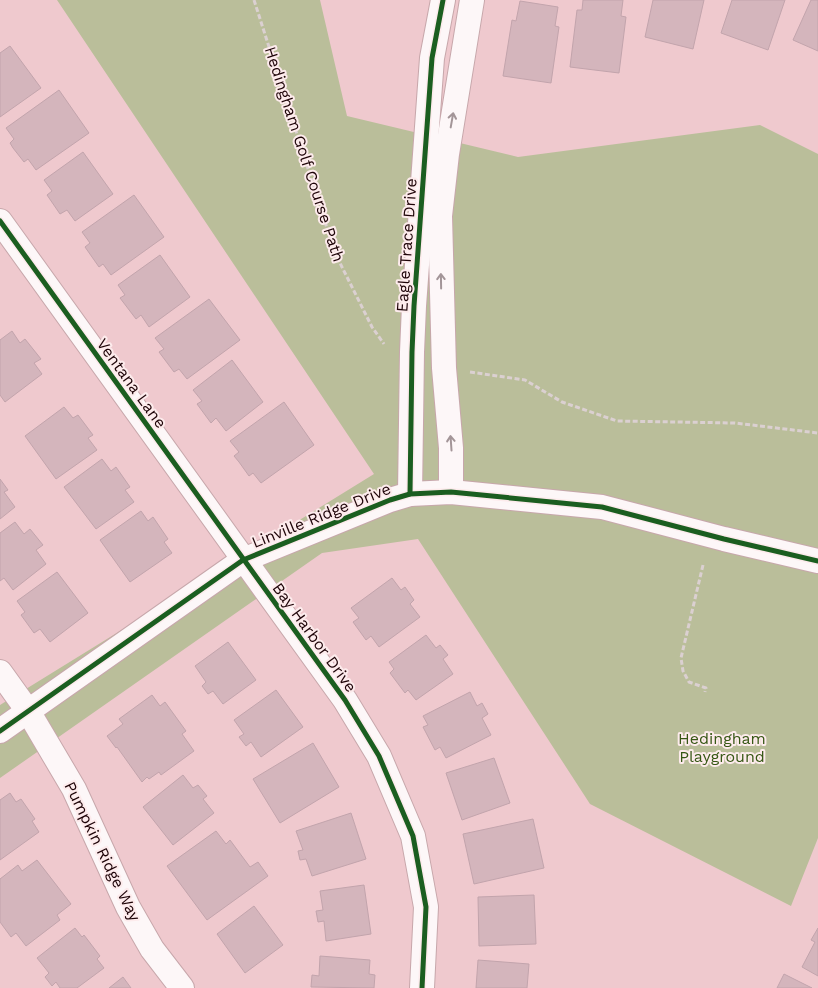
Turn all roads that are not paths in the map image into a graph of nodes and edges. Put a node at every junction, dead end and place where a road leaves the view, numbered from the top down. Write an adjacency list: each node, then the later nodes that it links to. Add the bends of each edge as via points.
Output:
1 (443, 0): 5 (street, Eagle Trace Drive, via 432,58 414,306)
2 (472, 0): 4 (street, Eagle Trace Drive, one-way to 2, via 440,216)
3 (0, 220): 6 (street, Ventana Lane)
4 (452, 492): 5 (street, Linville Ridge Drive); 7 (street, Linville Ridge Drive, via 602,508)
5 (410, 494): 6 (street, Linville Ridge Drive)
6 (243, 560): 9 (street, Linville Ridge Drive); 12 (street, Bay Harbor Drive, via 345,700 379,756 413,836 426,907)
7 (818, 561)
8 (0, 672): 9 (street, Pumpkin Ridge Way)
9 (28, 711): 10 (street, Linville Ridge Drive); 11 (street, Pumpkin Ridge Way, via 74,789 128,908 152,949)
10 (0, 730)
11 (182, 988)
12 (422, 988)

